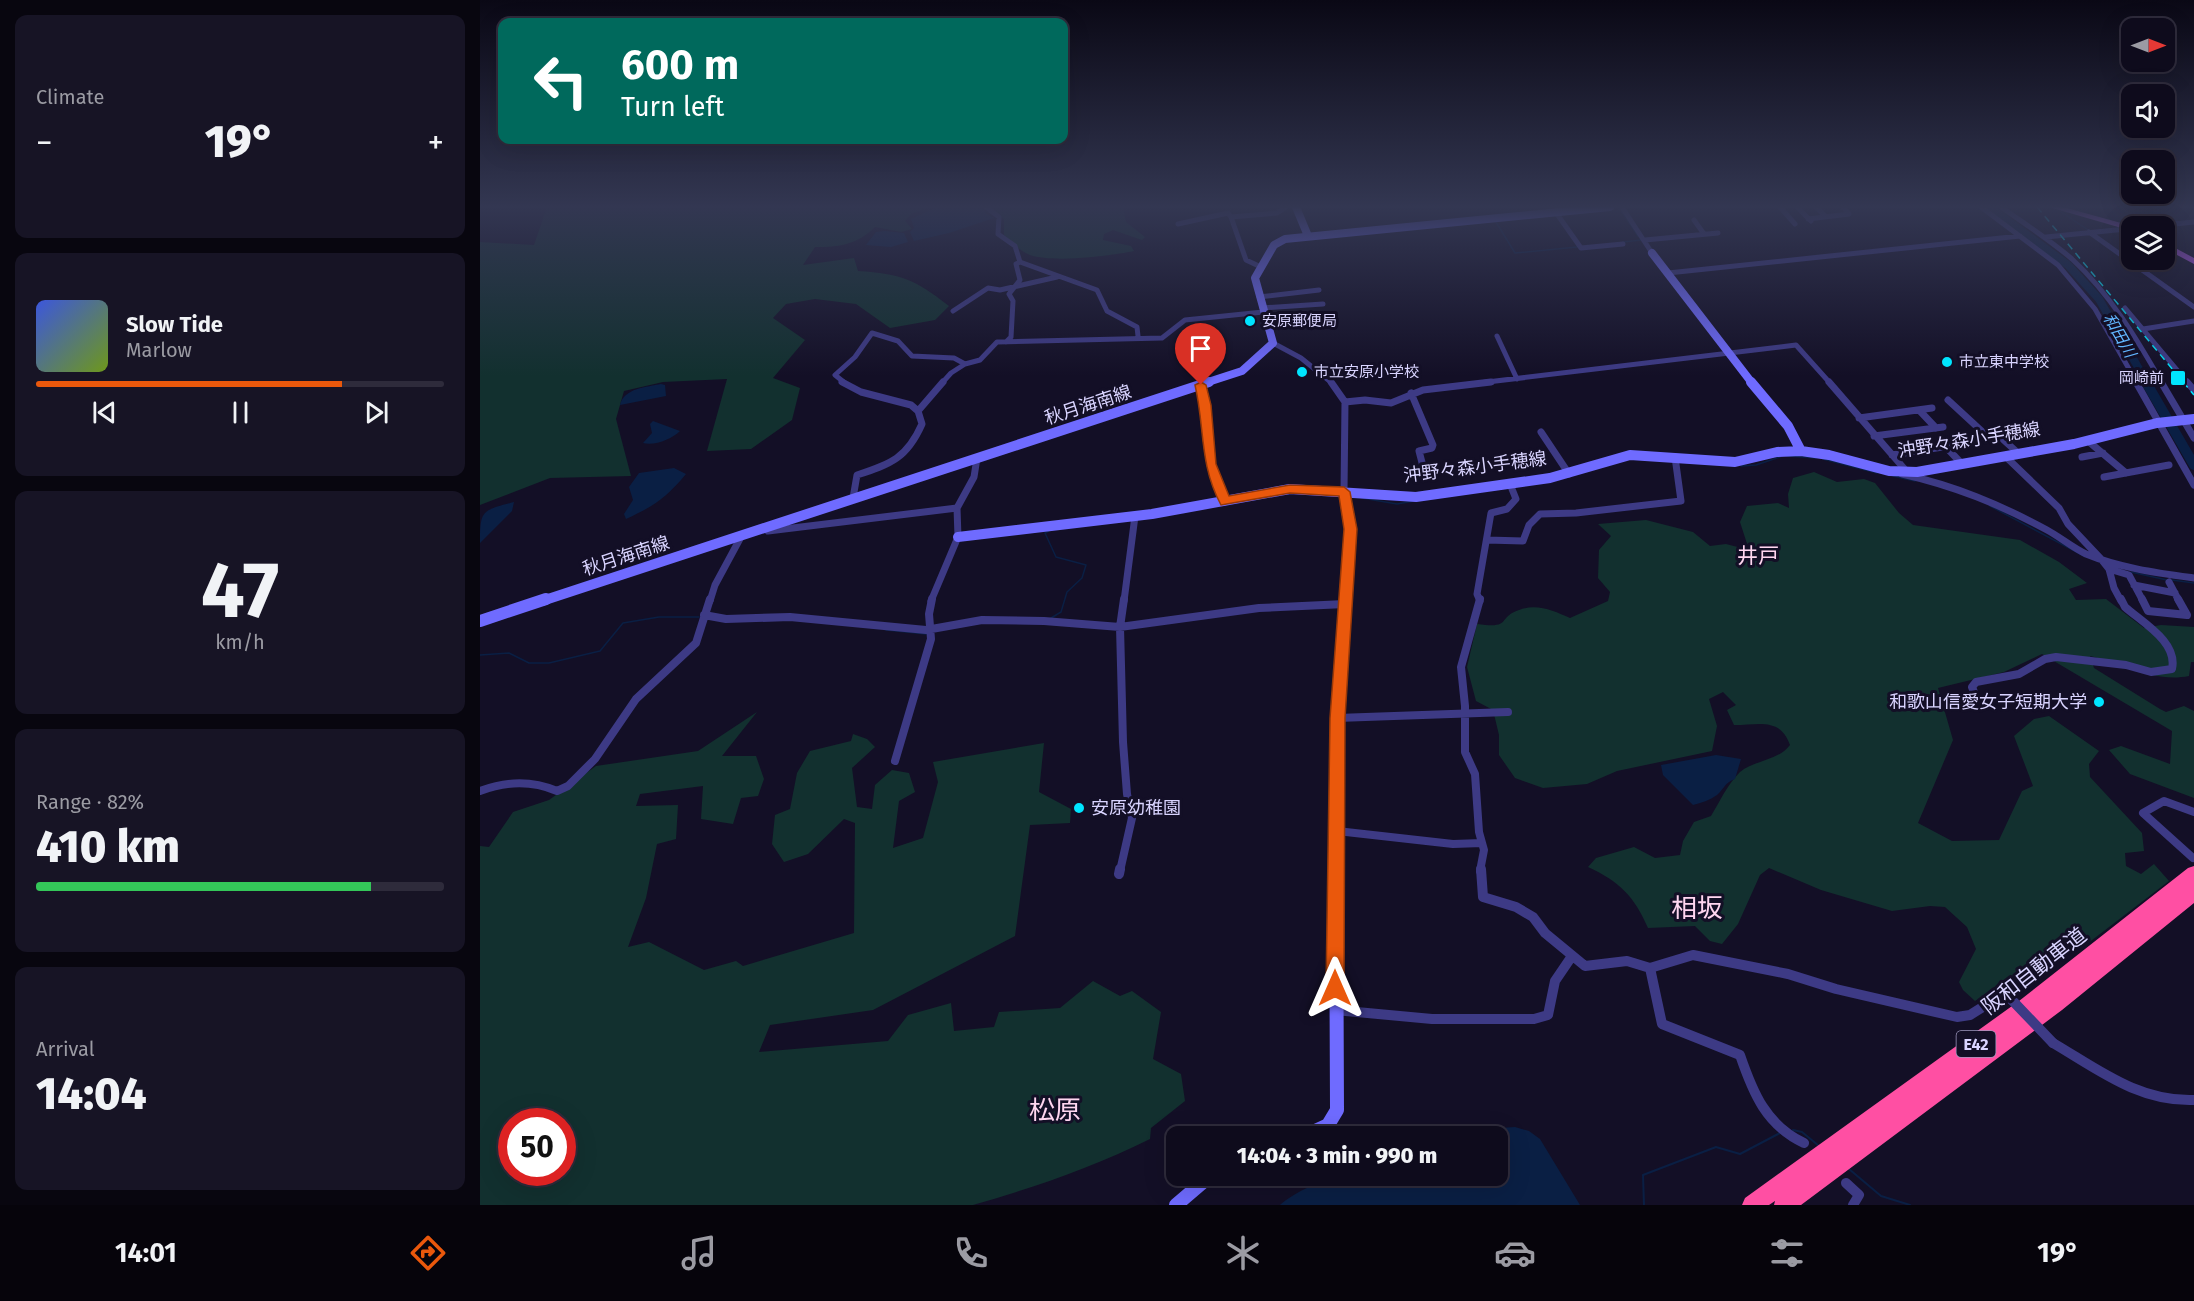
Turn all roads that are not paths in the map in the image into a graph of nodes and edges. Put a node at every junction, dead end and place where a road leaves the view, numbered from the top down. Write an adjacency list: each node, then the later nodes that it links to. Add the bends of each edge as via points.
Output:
1 (1018, 263): 13 (street, via 1020,280)
2 (1024, 263): 12 (street)
3 (1253, 263): 10 (street)
4 (1264, 263): 10 (main road)
5 (1660, 263): 11 (main road)
6 (1743, 263): 11 (street)
7 (2056, 263): 41 (street, via 2095,309)
8 (2076, 263): 40 (street, via 2120,315)
9 (2133, 263): 17 (street)
10 (1261, 267): 15 (main road, via 1255,279)
11 (1668, 273): 27 (main road)
12 (1057, 277): 13 (street); 23 (street, via 1097,290 1107,310 1137,327)
13 (1014, 287): 20 (street, via 988,288); 25 (street, via 1009,294 1011,337)
14 (1319, 290): 15 (street)
15 (1259, 297): 19 (main road)
16 (1323, 303): 19 (street)
17 (2194, 307)
18 (2125, 308): 22 (street)
19 (1262, 310): 23 (street, via 1185,320 1162,338); 26 (main road)
20 (953, 311)
21 (2194, 321): 22 (street)
22 (2143, 329): 31 (street)
23 (1138, 336): 25 (street)
24 (1497, 336): 29 (street)
25 (1006, 342): 28 (street, via 997,342 980,360)
26 (1273, 343): 30 (main road, 秋月海南線, via 1247,368); 34 (street, via 1301,358 1330,381)
27 (1731, 353): 29 (street); 38 (street, via 1796,345); 48 (main road, via 1788,426)
28 (965, 364): 37 (street, via 951,373); 37 (street, via 954,358 912,356 898,341 872,333 855,357 835,375 861,392 911,405)
29 (1517, 379): 32 (street)
30 (1201, 385): 55 (main road, 秋月海南線); 67 (street, via 1210,464)
31 (2194, 390)
32 (1411, 393): 34 (street, via 1391,403); 60 (street, via 1433,445 1419,451)
33 (1948, 400): 49 (street, via 1988,436 1997,434)
34 (1346, 402): 65 (street)
35 (1932, 408): 36 (street)
36 (1919, 410): 38 (street); 43 (street, via 1940,427)
37 (918, 411): 66 (street, via 922,424 907,453 893,464 857,475)
38 (1859, 418): 43 (street)
39 (2194, 419): 40 (main road, 沖野々森小手穂線)
40 (2182, 420): 41 (main road, 沖野々森小手穂線); 44 (street)
41 (2159, 423): 45 (main road, 沖野々森小手穂線); 64 (street)
42 (1541, 432): 61 (street)
43 (1874, 436): 51 (street)
44 (2194, 438)
45 (2088, 441): 49 (main road, 沖野々森小手穂線); 50 (street)
46 (1968, 443): 47 (street)
47 (1946, 447): 51 (street); 56 (street)
48 (1801, 451): 53 (main road, 沖野々森小手穂線, via 1777,452 1736,462); 58 (main road, 沖野々森小手穂線)
49 (2018, 453): 52 (main road, 沖野々森小手穂線)
50 (2103, 453): 54 (street); 59 (street)
51 (1892, 455): 58 (street)
52 (2005, 456): 56 (main road, 沖野々森小手穂線); 74 (street, via 2060,508 2068,524)
53 (1675, 457): 61 (main road, 沖野々森小手穂線, via 1630,455); 73 (street, via 1682,501 1656,501 1566,516 1540,514 1529,525 1523,542)
54 (2082, 457)
55 (977, 458): 66 (main road, 秋月海南線); 68 (street, via 974,477)
56 (1962, 464): 58 (main road, 沖野々森小手穂線)
57 (2169, 465): 59 (street)
58 (1904, 473): 74 (street, via 1971,493)
59 (2126, 473): 62 (street)
60 (1425, 474)
61 (1569, 474): 63 (main road, 沖野々森小手穂線)
62 (2104, 477)
63 (1510, 484): 65 (main road, 沖野々森小手穂線, via 1416,497); 73 (street, via 1516,499 1507,509 1491,513)
64 (2194, 485)
65 (1344, 492): 67 (main road, 沖野々森小手穂線, via 1290,489); 80 (main road, via 1350,529)
66 (853, 498): 70 (main road, 秋月海南線)
67 (1225, 502): 69 (main road, 沖野々森小手穂線)
68 (957, 508): 70 (street); 72 (street)
69 (1135, 516): 72 (main road, 沖野々森小手穂線); 83 (street)
70 (753, 531): 71 (main road, 秋月海南線)
71 (742, 535): 81 (street, via 721,572); 82 (main road, 秋月海南線)
72 (958, 537): 84 (street, via 932,597)
73 (1487, 540): 87 (street, via 1477,594 1480,602 1461,667)
74 (2101, 559): 75 (street); 76 (street)
75 (2109, 569): 78 (street, via 2129,575); 85 (street, via 2125,607 2170,647 2172,669 2151,672 2126,665 2056,657 2019,674 1976,682 1972,687)
76 (2194, 578)
77 (2169, 582): 79 (street)
78 (2134, 585): 79 (street); 79 (street, via 2148,611 2187,615)
79 (2175, 593)
80 (1345, 604): 83 (street, via 1259,608); 88 (main road)
81 (704, 615): 84 (street, via 726,619 790,617); 90 (street, via 696,643 636,699 595,759 568,786 557,791 538,783 507,783)
82 (480, 621)
83 (1120, 627): 84 (street, via 982,620); 95 (street, via 1123,742 1132,818)
84 (931, 629): 89 (street, via 921,679)
85 (1977, 700)
86 (1508, 712): 87 (street)
87 (1465, 715): 88 (street); 93 (street, via 1465,752 1475,774)
88 (1337, 718): 92 (main road)
89 (895, 761)
90 (480, 791)
91 (2194, 812): 94 (street, via 2164,801 2143,813)
92 (1337, 831): 93 (street, via 1444,845); 99 (main road)
93 (1482, 843): 97 (street, via 1483,897 1533,917)
94 (2193, 866): 106 (highway, 阪和自動車道 / E42, via 2025,1007)
95 (1119, 874)
96 (2194, 892): 107 (highway, 阪和自動車道 / E42, via 2038,1018)
97 (1572, 957): 98 (street, via 1585,966 1627,961); 99 (street, via 1570,966 1557,977 1554,1005 1548,1015 1432,1019)
98 (1650, 968): 100 (street, bridge, via 1693,955 1788,974 1957,1017 1970,1015 2005,993 2053,1043 2136,1091 2170,1101); 102 (street, via 1662,1024 1740,1055 1755,1100 1785,1136)
99 (1335, 1010): 101 (main road, via 1335,1120)
100 (2194, 1100)
101 (1328, 1126)
102 (1804, 1143)
103 (1846, 1183): 108 (street, via 1860,1196)
104 (1198, 1186): 105 (main road)
105 (1176, 1205)
106 (1752, 1205)
107 (1784, 1205)
108 (1853, 1205)

